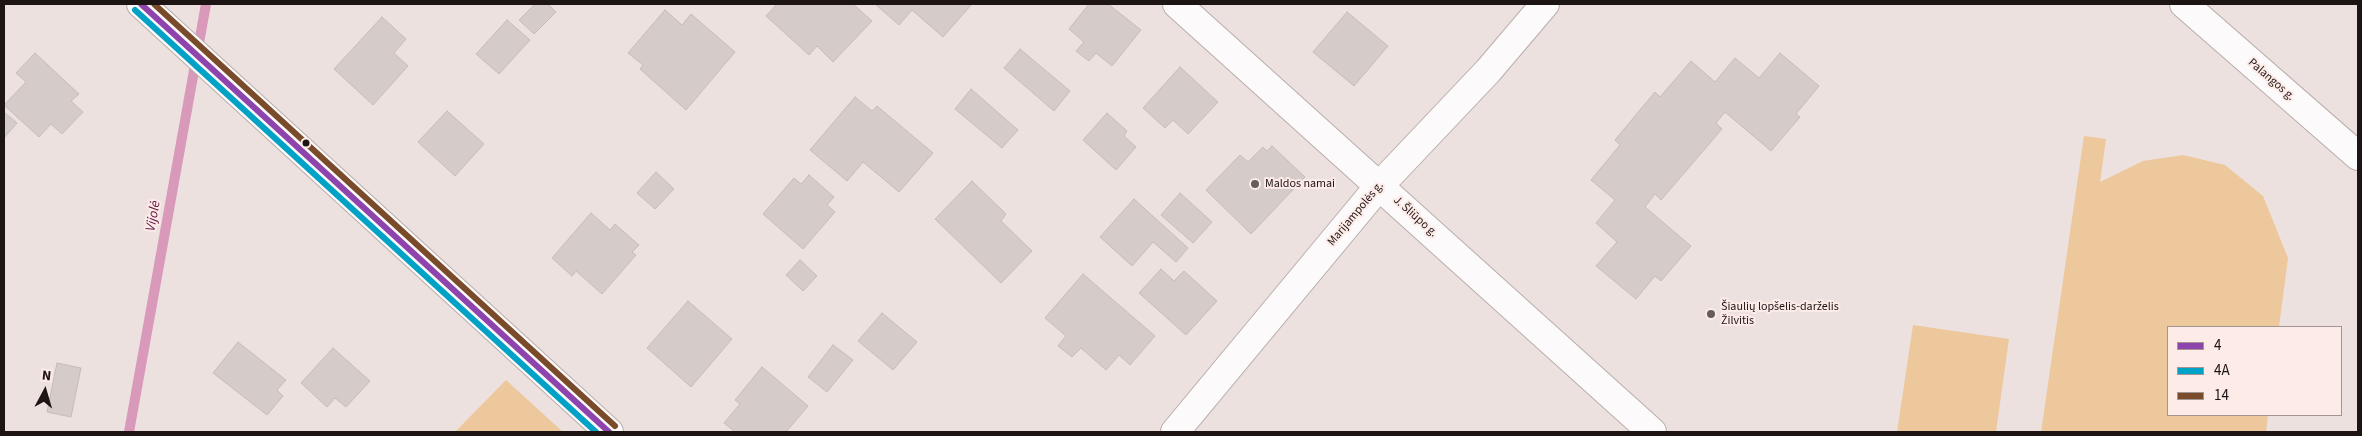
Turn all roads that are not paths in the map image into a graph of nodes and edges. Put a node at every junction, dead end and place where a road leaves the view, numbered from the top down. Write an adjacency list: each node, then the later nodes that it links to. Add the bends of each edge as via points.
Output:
1 (141, 4): 7 (street)
2 (1177, 4): 6 (street, J. Šliūpo g.)
3 (1545, 4): 6 (street, Marijampolės g., via 1488,72)
4 (2184, 4): 5 (street, Palangos g.)
5 (2358, 156)
6 (1380, 185): 8 (street, Marijampolės g.); 9 (street, J. Šliūpo g.)
7 (609, 432)
8 (1175, 432)
9 (1652, 432)

